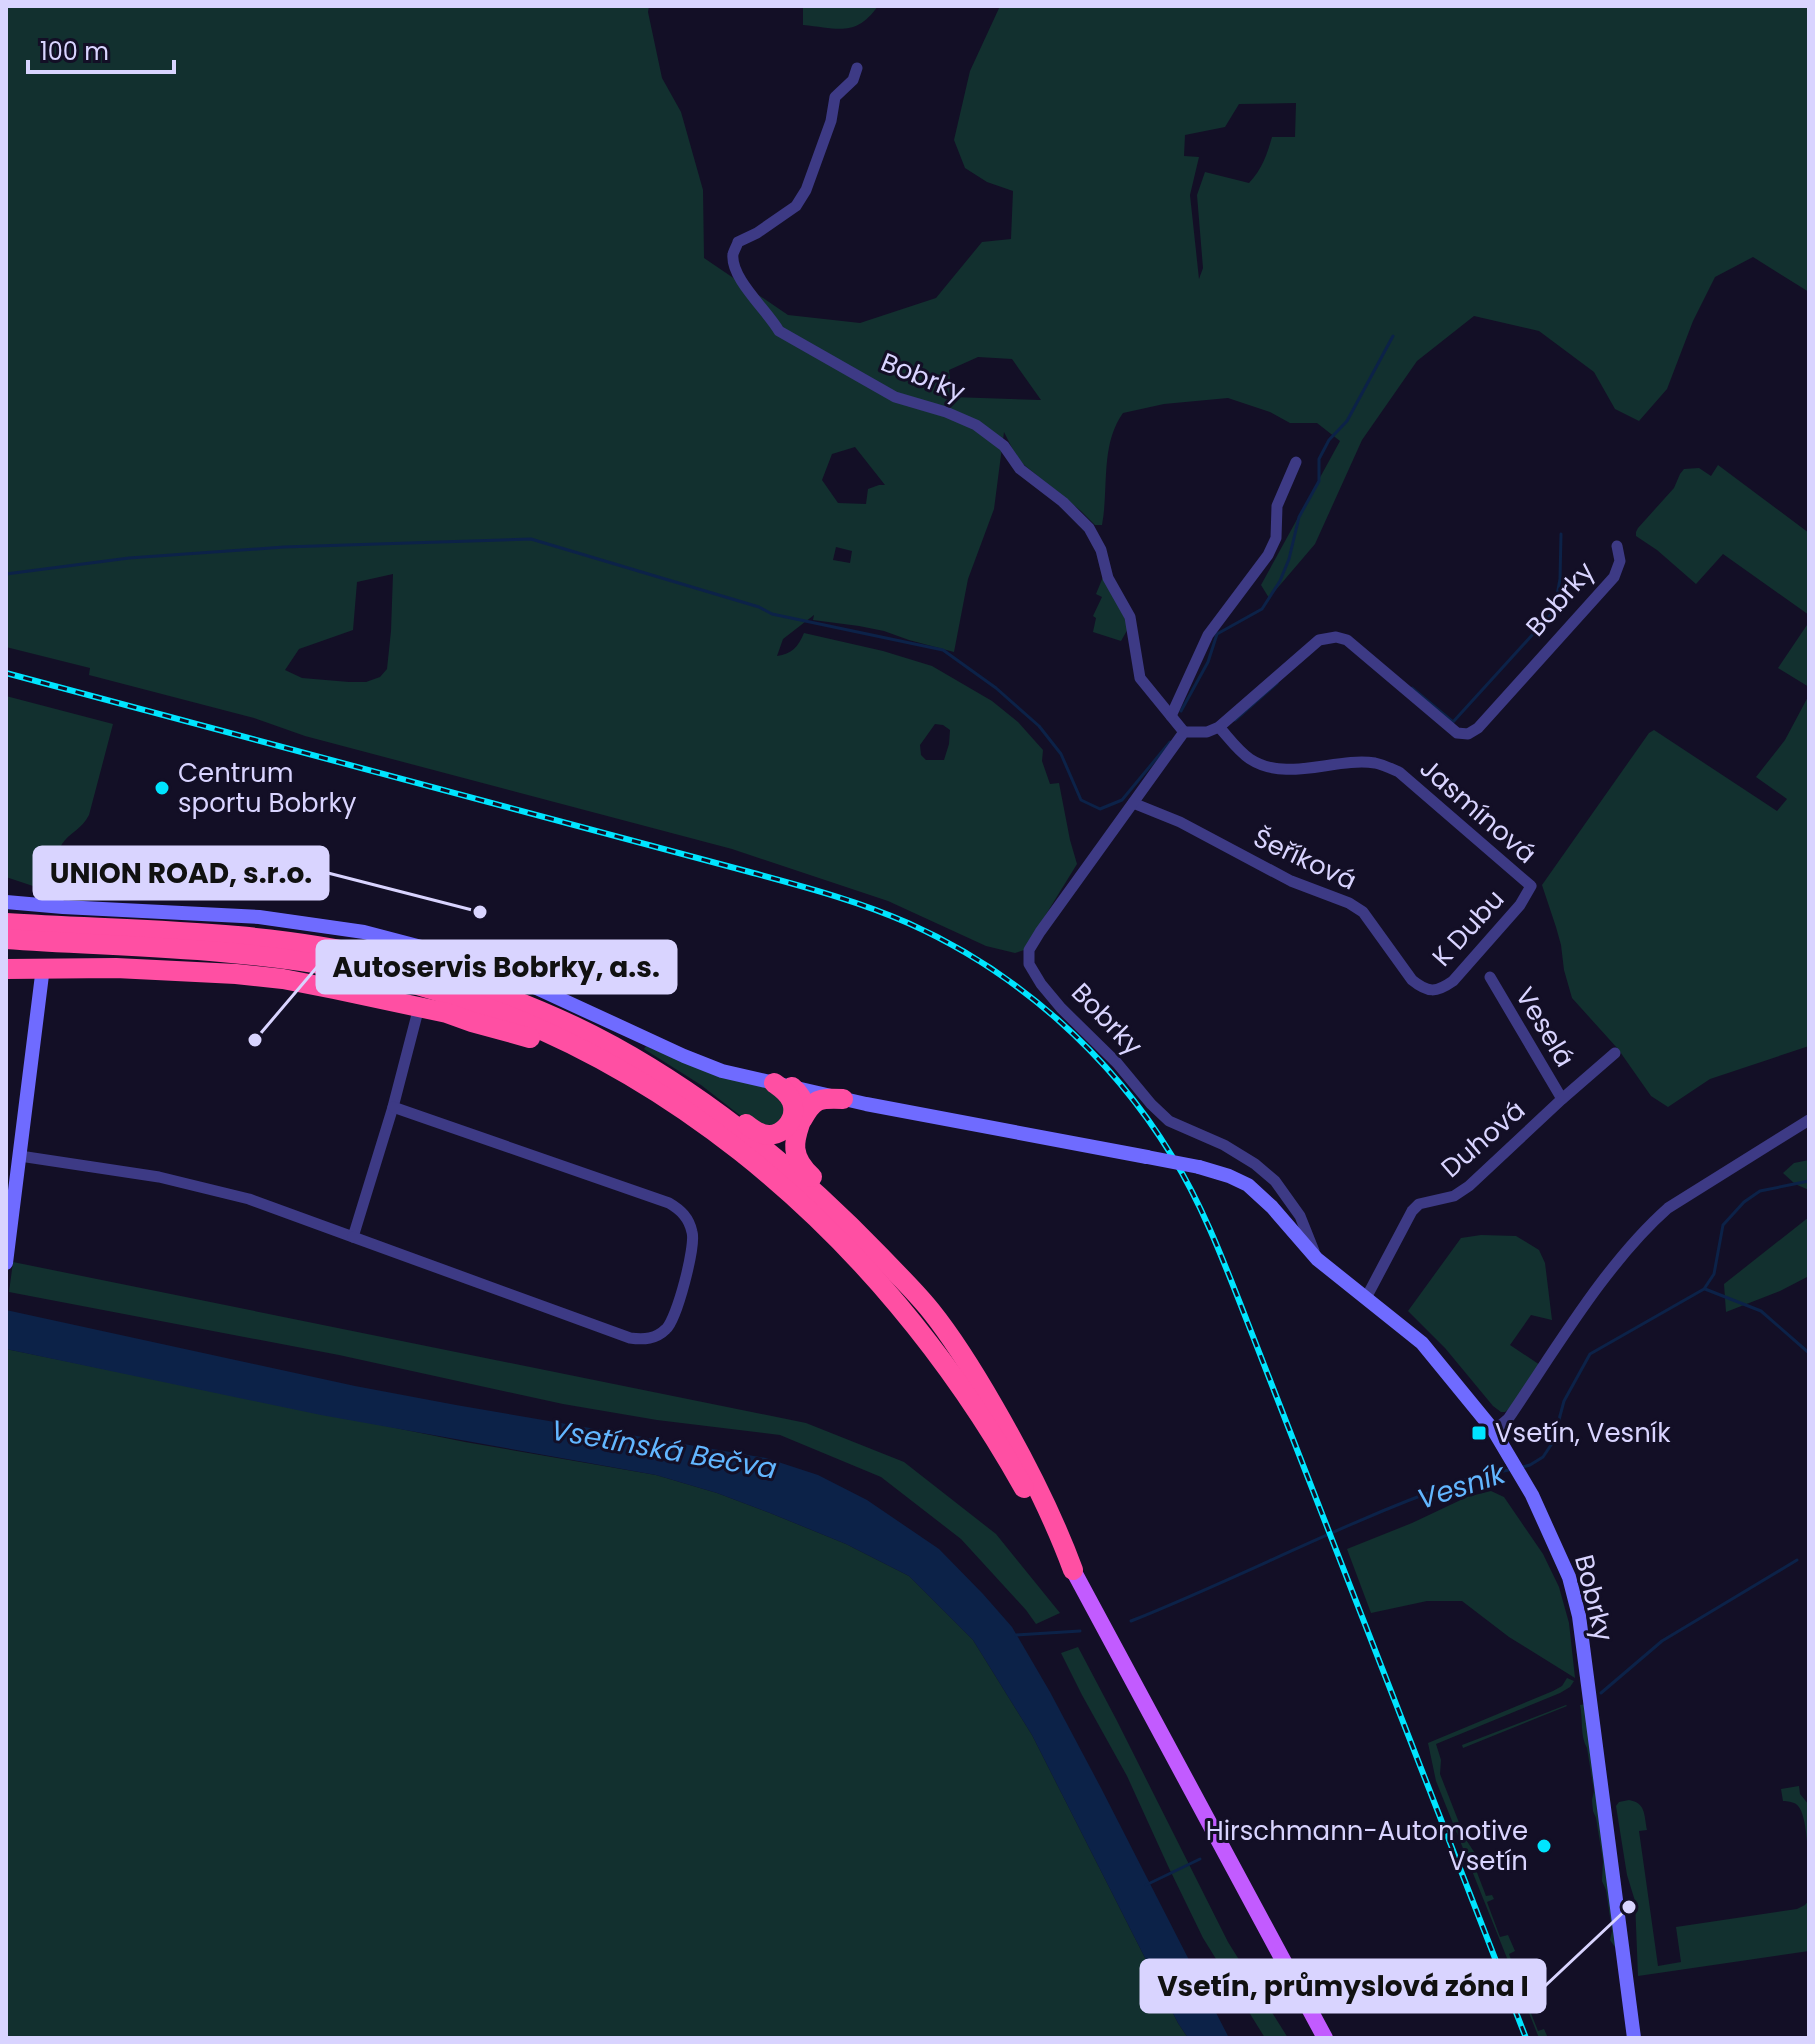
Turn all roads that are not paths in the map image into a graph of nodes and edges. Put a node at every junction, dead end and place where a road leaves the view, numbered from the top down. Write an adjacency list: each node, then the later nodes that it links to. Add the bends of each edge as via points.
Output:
1 (857, 68): 4 (street, Bobrky, via 853,80 835,97 806,190 796,206 738,242 733,254 736,274 779,331 895,397 976,425 1089,528 1130,617 1140,678)
2 (1296, 462): 4 (street, via 1277,506 1276,538 1268,555 1208,635)
3 (1617, 546): 5 (street, Bobrky, via 1620,561 1614,577 1468,734 1457,733 1347,640 1336,637 1319,640)
4 (1171, 716): 6 (street, Bobrky)
5 (1219, 727): 6 (street); 8 (street, Jasmínová, via 1241,752 1266,766 1301,769 1356,762 1399,772)
6 (1184, 732): 7 (street, Bobrky)
7 (1133, 803): 15 (street, Šeříková, via 1291,881 1349,903 1363,912 1412,980); 27 (street, Bobrky, via 1040,932 1029,950 1029,964 1061,1008 1169,1121 1224,1145 1275,1181 1300,1216)
8 (1531, 886): 15 (street, K Dubu, via 1453,981)
9 (6, 902): 19 (street, Bobrky, via 259,917 364,932 467,959 684,1056)
10 (6, 923): 18 (highway, via 231,936 372,957 454,979 546,1014)
11 (6, 939): 23 (highway, via 252,954 418,986 553,1034)
12 (43, 967): 13 (highway); 16 (highway, via 251,976); 25 (street)
13 (6, 969)
14 (1490, 977): 21 (street, Veselá)
15 (1430, 991)
16 (419, 1007): 22 (street); 23 (highway, via 566,1049)
17 (1615, 1053): 21 (street, Duhová)
18 (663, 1076): 19 (highway, via 712,1098 763,1134 784,1129); 29 (highway, via 790,1169)
19 (795, 1098): 20 (street, Bobrky); 20 (highway); 29 (highway, via 794,1148 799,1164 865,1229)
20 (843, 1099): 27 (street, Bobrky, bridge, via 1229,1176 1272,1207)
21 (1562, 1099): 30 (street, Duhová, via 1469,1186 1412,1211)
22 (393, 1107): 26 (street); 26 (street, via 680,1209 693,1232 693,1245 674,1316 657,1336 630,1338)
23 (692, 1115): 32 (highway, via 836,1236 894,1300 994,1436)
24 (1809, 1120): 31 (street, via 1650,1224)
25 (13, 1154): 26 (street, via 159,1177 249,1199); 28 (street)
26 (353, 1237)
27 (1317, 1259): 30 (street, Bobrky)
28 (6, 1261)
29 (910, 1288): 32 (highway, via 954,1342 999,1415)
30 (1366, 1298): 31 (street, Bobrky, via 1422,1343)
31 (1494, 1431): 34 (street, Bobrky, via 1532,1495 1569,1577 1579,1616)
32 (1073, 1570): 33 (main road)
33 (1325, 2038)
34 (1634, 2038)

